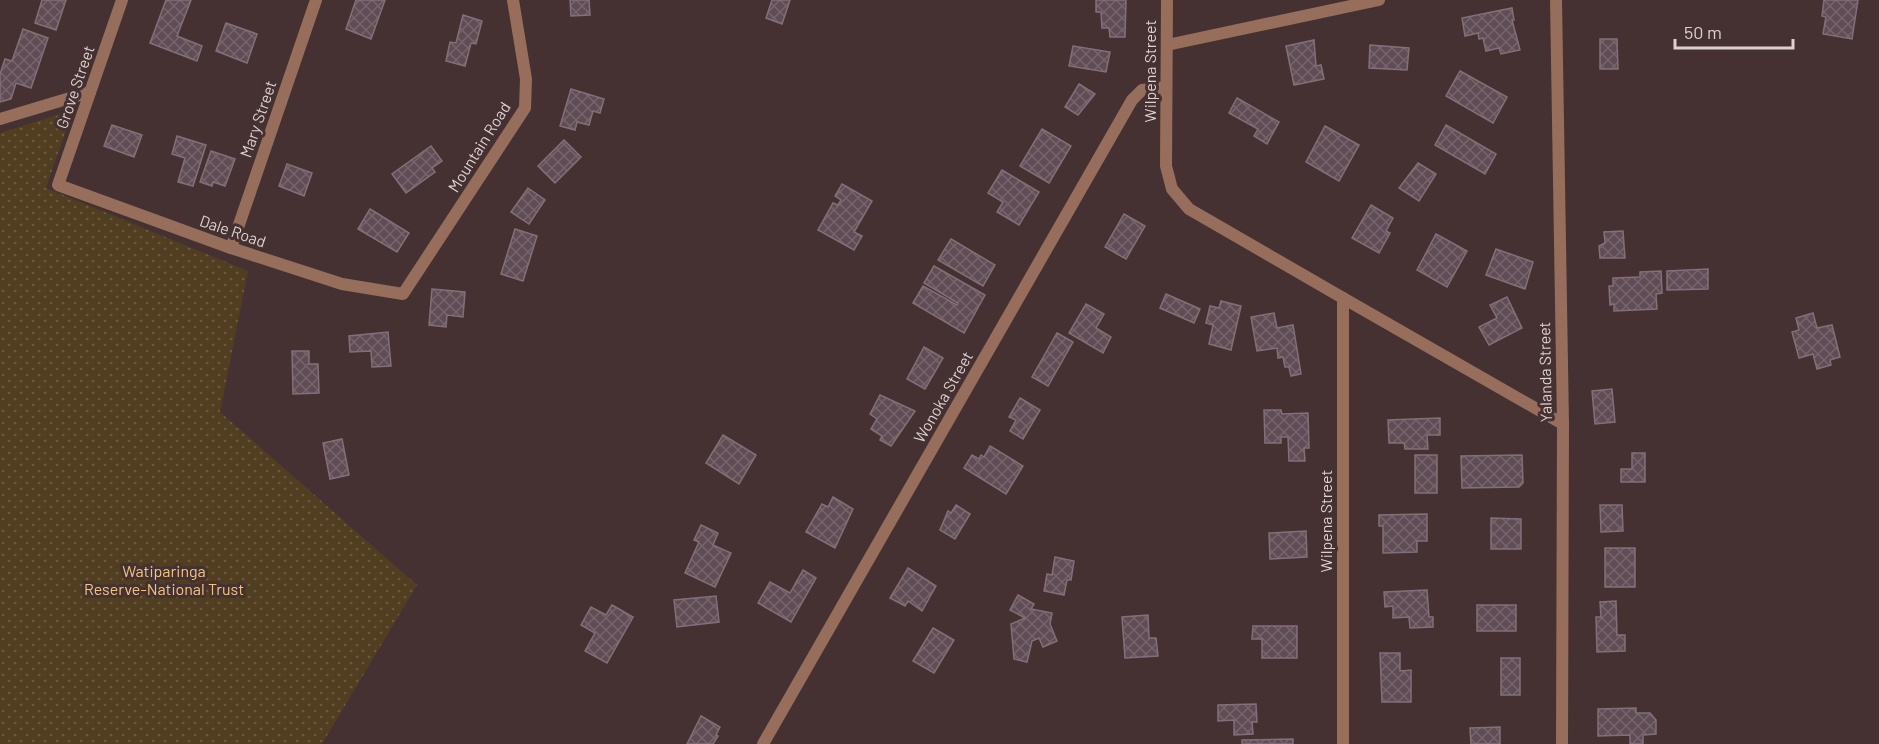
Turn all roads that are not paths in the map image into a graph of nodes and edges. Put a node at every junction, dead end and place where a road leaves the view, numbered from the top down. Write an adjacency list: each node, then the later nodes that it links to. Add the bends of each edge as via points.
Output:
1 (122, 0): 9 (street, Grove Street)
2 (316, 0): 12 (street, Mary Street)
3 (513, 0): 13 (street, Mountain Road, via 526,79 525,108)
4 (1167, 0): 7 (street, Wilpena Street)
5 (1379, 0): 7 (street)
6 (1557, 0): 15 (street, Yalanda Street)
7 (1167, 45): 8 (street, Wilpena Street)
8 (1166, 87): 14 (street, Wilpena Street, via 1166,166 1172,189 1189,208); 16 (street, Wonoka Street, via 1142,90 1132,100)
9 (90, 92): 10 (street); 11 (street, Grove Street)
10 (0, 119)
11 (58, 184): 12 (street, Dale Road)
12 (231, 248): 13 (street, Dale Road, via 342,284)
13 (403, 294)
14 (1343, 298): 15 (street, Wilpena Street); 17 (street, Wilpena Street)
15 (1563, 424): 18 (street, Yalanda Street)
16 (763, 744)
17 (1343, 744)
18 (1562, 744)

